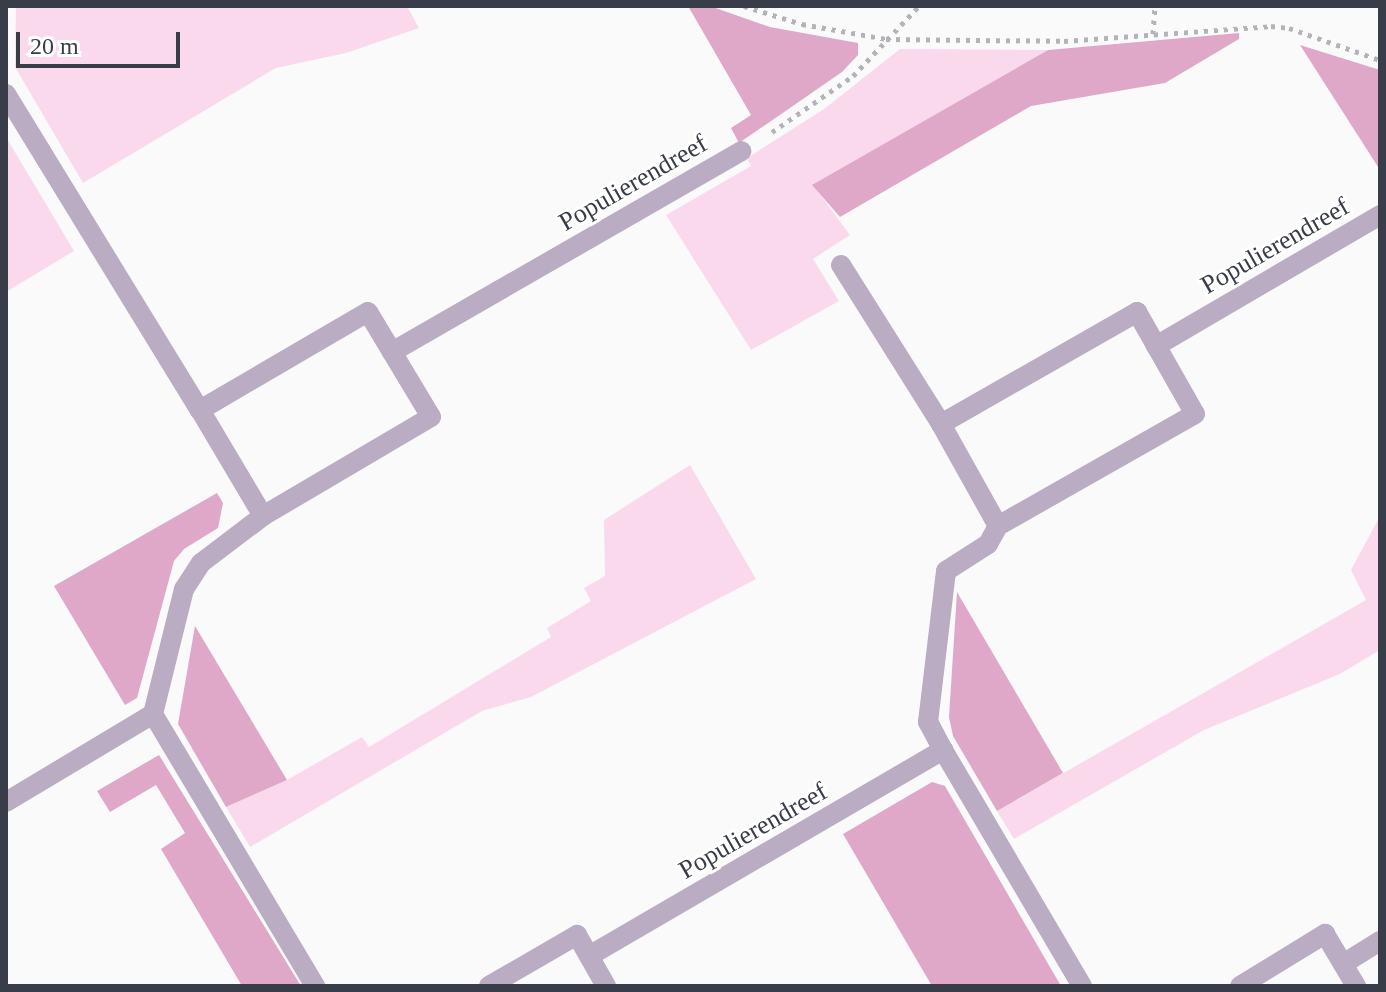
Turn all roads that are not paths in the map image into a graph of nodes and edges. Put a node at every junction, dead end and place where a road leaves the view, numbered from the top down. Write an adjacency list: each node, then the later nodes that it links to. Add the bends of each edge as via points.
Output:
1 (6, 94): 7 (street)
2 (741, 151): 6 (street, Populierendreef)
3 (1380, 215): 5 (street, Populierendreef)
4 (841, 265): 8 (street)
5 (1156, 346): 8 (street, via 1137,312); 10 (street, via 1195,414)
6 (392, 352): 7 (street, via 368,312); 9 (street, via 431,417)
7 (200, 410): 9 (street)
8 (941, 424): 10 (street)
9 (263, 516): 11 (street, via 201,563 184,589)
10 (998, 526): 12 (street, via 988,544 946,571 928,722)
11 (153, 714): 13 (street); 17 (street)
12 (943, 750): 15 (street, Populierendreef); 20 (street)
13 (6, 802)
14 (1380, 941): 16 (street)
15 (589, 956): 18 (street, via 577,935); 19 (street)
16 (1343, 964): 21 (street, via 1325,934); 22 (street)
17 (315, 986)
18 (489, 986)
19 (606, 986)
20 (1082, 986)
21 (1240, 986)
22 (1356, 986)

